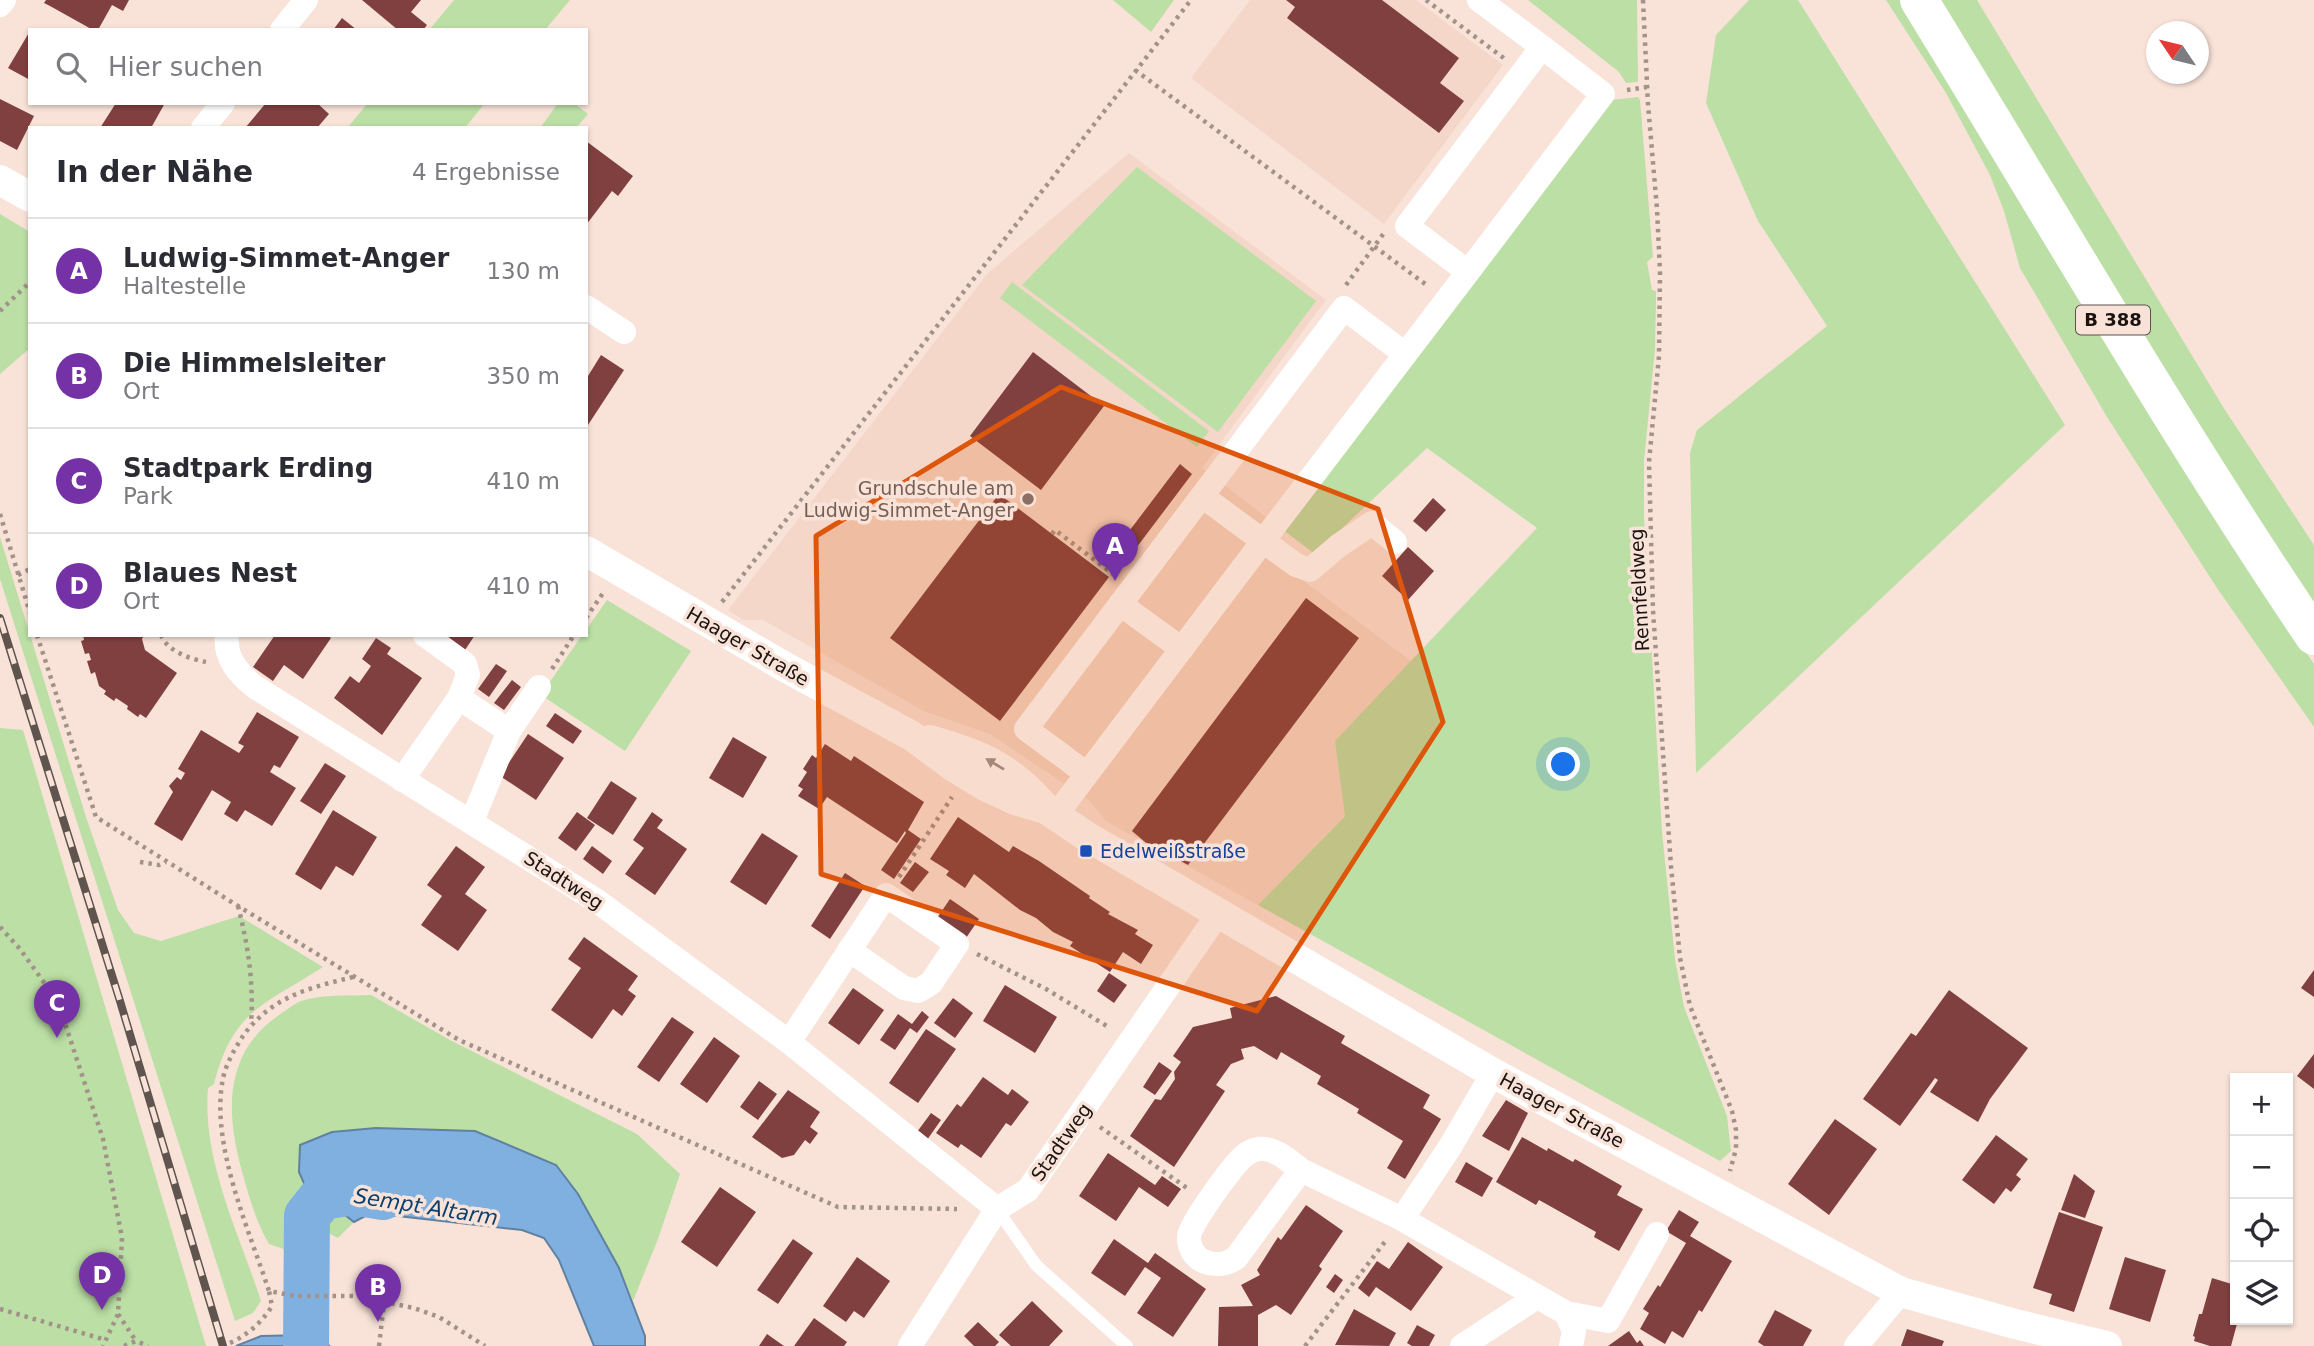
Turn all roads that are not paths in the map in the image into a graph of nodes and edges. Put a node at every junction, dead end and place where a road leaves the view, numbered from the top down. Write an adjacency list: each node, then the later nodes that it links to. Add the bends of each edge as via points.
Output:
1 (4, 0): 5 (street)
2 (306, 0): 6 (street)
3 (1479, 0): 7 (street)
4 (1919, 0): 21 (main road, B 388, via 2140,365)
5 (0, 5)
6 (284, 28)
7 (1542, 47): 12 (street, via 1602,94); 12 (street, via 1407,226)
8 (221, 105): 9 (street)
9 (205, 126)
10 (0, 180): 11 (street)
11 (28, 196)
12 (1468, 272): 15 (street)
13 (588, 308): 14 (street)
14 (624, 332)
15 (1405, 354): 16 (street, via 1344,309); 17 (street)
16 (1202, 496): 17 (street); 20 (street)
17 (1263, 541): 18 (street, via 1310,570 1371,523); 24 (street)
18 (1395, 542)
19 (588, 552): 30 (street, Haager Straße, via 912,736 985,786)
20 (1121, 593): 24 (street); 28 (street, via 1026,729)
21 (2314, 636)
22 (428, 637): 26 (street, via 468,669)
23 (228, 646): 29 (street, Stadtweg, via 237,672 255,687)
24 (1182, 649): 28 (street)
25 (540, 687): 27 (street)
26 (459, 698): 27 (street); 29 (street)
27 (509, 731): 31 (street)
28 (1087, 774): 30 (street)
29 (402, 780): 31 (street, Stadtweg)
30 (1051, 812): 32 (street, Haager Straße)
31 (472, 821): 34 (street, Stadtweg, via 597,901)
32 (1218, 914): 35 (street, Haager Straße); 37 (street, Stadtweg, via 1028,1190)
33 (849, 950): 33 (street, via 886,895 957,944 930,983 918,991 904,988); 34 (street)
34 (789, 1042): 37 (street, Stadtweg)
35 (1493, 1073): 38 (street); 40 (street, Haager Straße)
36 (1301, 1170): 36 (street, via 1236,1258 1223,1265 1209,1264 1197,1256 1190,1244 1191,1229 1240,1159 1259,1149 1273,1151); 38 (street)
37 (997, 1209): 43 (street); 44 (lane, via 1036,1265)
38 (1402, 1219): 41 (street)
39 (1657, 1234): 42 (street, via 1608,1321)
40 (1901, 1292): 47 (street); 48 (street, Haager Straße)
41 (1537, 1297): 42 (street); 45 (street)
42 (1566, 1313): 46 (street, via 1574,1331)
43 (909, 1346)
44 (1127, 1346)
45 (1462, 1346)
46 (1571, 1346)
47 (1856, 1346)
48 (2107, 1346)

